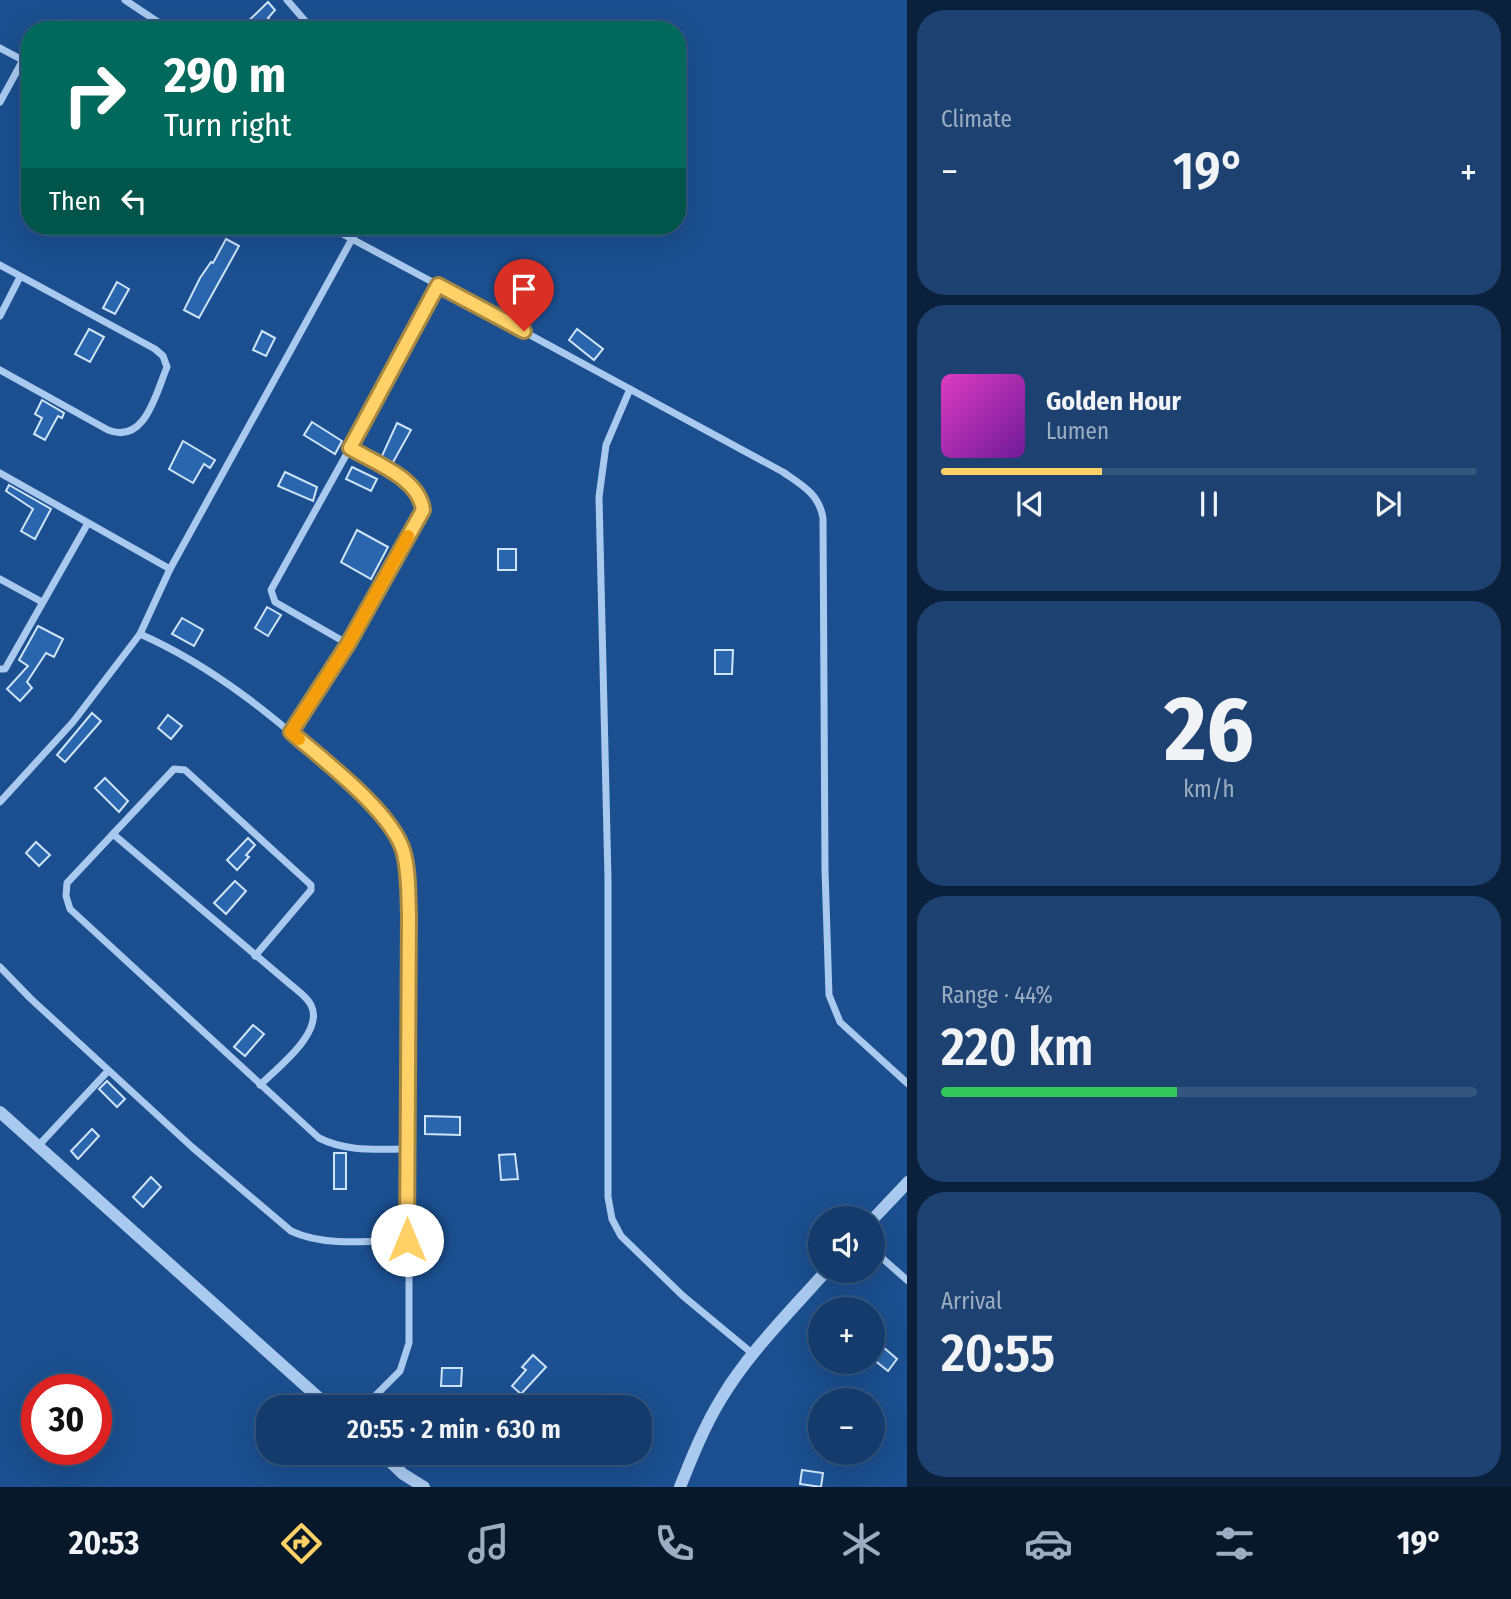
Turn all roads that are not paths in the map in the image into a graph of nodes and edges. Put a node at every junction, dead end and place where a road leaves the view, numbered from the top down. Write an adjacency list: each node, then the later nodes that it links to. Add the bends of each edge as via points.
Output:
1 (125, 0): 3 (street)
2 (287, 0): 4 (street)
3 (156, 21)
4 (305, 21)
5 (0, 48): 6 (street)
6 (21, 59)
7 (21, 70): 8 (street)
8 (0, 102)
9 (345, 235): 11 (street)
10 (354, 235): 11 (street)
11 (352, 239): 14 (street); 21 (street)
12 (0, 265): 13 (street)
13 (20, 276): 15 (street); 16 (street, via 155,349 167,367 140,425 121,434)
14 (438, 285): 17 (street); 18 (street)
15 (0, 316)
16 (0, 370)
17 (630, 390): 33 (street, via 783,472 807,488 822,508 829,995 840,1022); 44 (street, via 606,445 599,497 608,879 608,1198 621,1237)
18 (350, 448): 25 (street, via 411,485 423,510); 25 (street, via 271,590 275,602)
19 (0, 473): 20 (street)
20 (88, 523): 21 (street); 23 (street)
21 (170, 569): 24 (street)
22 (0, 579): 23 (street)
23 (43, 602): 26 (street, via 5,669)
24 (140, 634): 27 (street, via 189,657); 28 (street, via 73,722)
25 (348, 644): 27 (street)
26 (0, 669)
27 (291, 732): 37 (street, via 391,826 407,864)
28 (0, 802)
29 (113, 834): 30 (street); 30 (street, via 170,771 185,770 311,885); 34 (street, via 67,883 70,909)
30 (255, 956): 34 (street, via 305,998 313,1016 310,1034)
31 (0, 967): 32 (street)
32 (108, 1071): 36 (street); 40 (street, via 291,1231 332,1240)
33 (907, 1084)
34 (260, 1085): 37 (street, via 319,1138 336,1146)
35 (0, 1112): 36 (street)
36 (39, 1145): 45 (street)
37 (407, 1149): 40 (street)
38 (907, 1182): 39 (street)
39 (885, 1206)
40 (407, 1240): 46 (street, via 407,1354 400,1371)
41 (885, 1261): 42 (street)
42 (907, 1281)
43 (816, 1283): 44 (street)
44 (753, 1354): 49 (street, via 722,1398)
45 (316, 1395)
46 (376, 1395)
47 (394, 1465): 48 (street)
48 (424, 1487)
49 (680, 1487)

